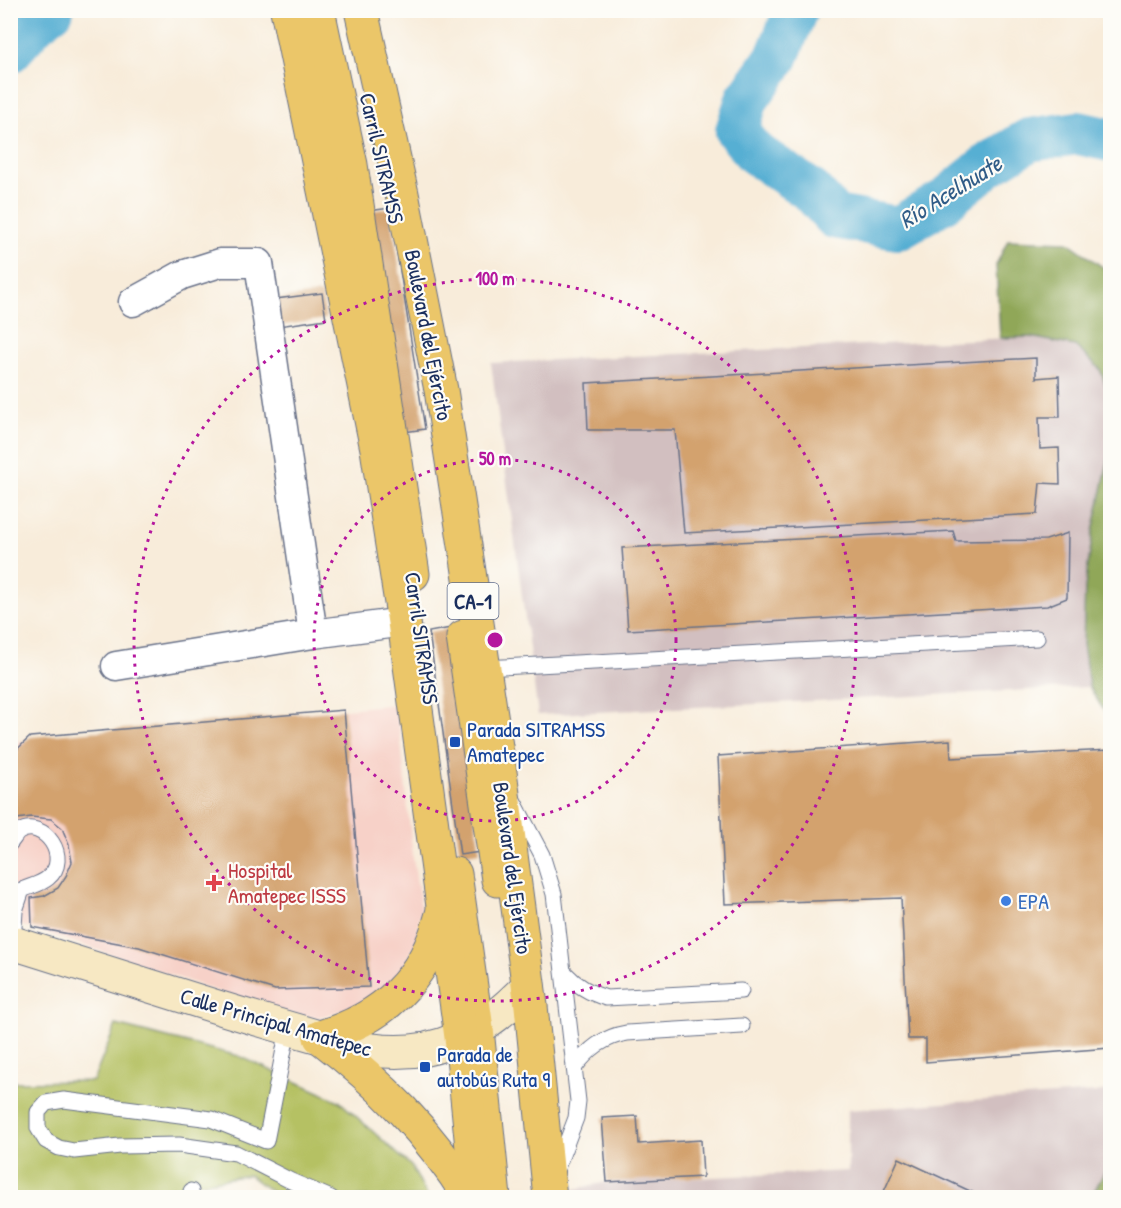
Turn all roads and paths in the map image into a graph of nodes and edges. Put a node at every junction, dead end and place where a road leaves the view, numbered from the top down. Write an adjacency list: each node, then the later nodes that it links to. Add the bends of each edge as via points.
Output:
1 (287, 10): 6 (main road, via 377,449)
2 (318, 10): 20 (main road, Carril SITRAMSS, via 351,165 403,508)
3 (347, 10): 17 (main road, Carril SITRAMSS, via 403,246)
4 (361, 10): 10 (main road, Boulevard del Ejército / CA-1, via 441,390)
5 (133, 302): 7 (street, via 182,275 220,263 259,263)
6 (404, 622): 7 (street); 13 (main road)
7 (313, 634): 9 (street)
8 (1037, 638): 10 (lane)
9 (116, 666)
10 (484, 668): 11 (main road, Boulevard del Ejército / CA-1)
11 (501, 779): 15 (lane, via 542,855 554,894); 17 (main road, Boulevard del Ejército / CA-1)
12 (10, 843): 14 (lane, via 19,832 30,829 44,833 57,853 51,876 22,890)
13 (443, 909): 20 (main road); 21 (main road, via 428,954 401,992 364,1021)
14 (12, 943): 19 (street, Calle Principal Amatepec)
15 (565, 973): 16 (lane, via 575,984 606,998); 22 (lane)
16 (741, 991)
17 (522, 993): 20 (street, Calle Principal Amatepec); 23 (main road, Boulevard del Ejército / CA-1)
18 (742, 1026): 22 (lane, via 610,1036 585,1054)
19 (288, 1029): 21 (street, Calle Principal Amatepec); 24 (lane, via 266,1141 211,1119 64,1100 46,1102 38,1112 38,1128 46,1141 74,1151 179,1145 236,1153)
20 (469, 1033): 21 (street, Calle Principal Amatepec, via 427,1048 390,1052 355,1048); 26 (main road); 27 (main road, Carril SITRAMSS)
21 (320, 1037): 25 (main road, via 407,1113)
22 (574, 1068): 23 (lane, via 576,1118)
23 (545, 1194)
24 (331, 1197)
25 (471, 1197)
26 (477, 1197)
27 (494, 1197)

